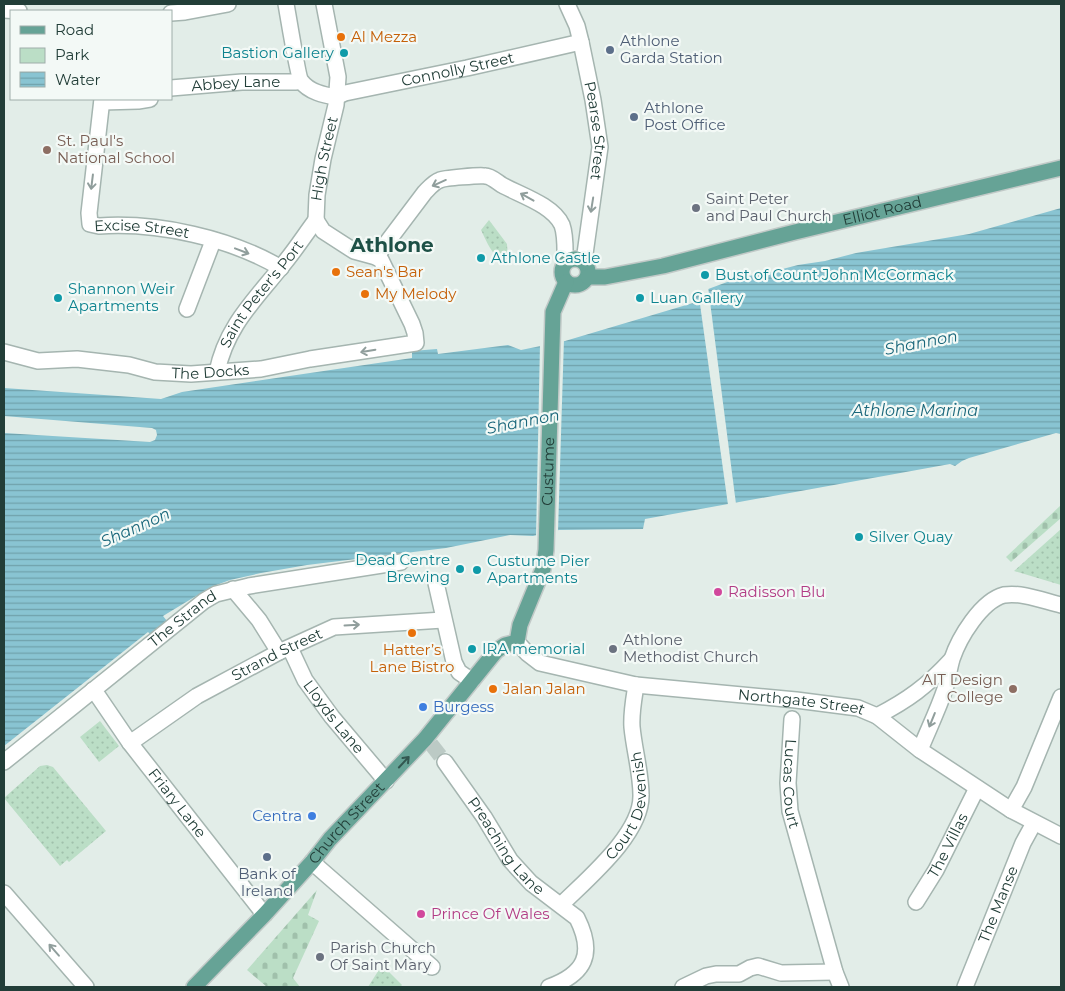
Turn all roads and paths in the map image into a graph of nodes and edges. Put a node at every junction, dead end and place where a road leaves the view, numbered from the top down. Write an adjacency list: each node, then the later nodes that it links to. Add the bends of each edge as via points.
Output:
1 (228, 4): 5 (street)
2 (286, 4): 7 (street, Abbey Lane)
3 (324, 4): 9 (street, High Street, via 338,77)
4 (567, 4): 6 (street, Pearse Street)
5 (172, 13)
6 (581, 42): 9 (street, Connolly Street, via 345,92); 16 (street, Pearse Street, one-way to 16, via 600,147)
7 (299, 80): 8 (street, Abbey Lane); 9 (street, Abbey Lane, via 309,89)
8 (172, 88)
9 (336, 97): 13 (street, High Street, via 321,168)
10 (102, 100): 11 (street); 14 (street, Excise Street, one-way to 14, via 90,224 175,229)
11 (144, 100)
12 (1061, 168): 19 (main road, Elliot Road, via 637,272)
13 (316, 220): 15 (street, via 323,231 354,251); 18 (street, Saint Peter's Port)
14 (212, 241): 18 (street, Excise Street, one-way to 18, via 267,260); 21 (street)
15 (376, 257): 17 (street, one-way to 15, via 562,226 558,219 528,197 486,176 440,180 432,185); 23 (street, The Docks, one-way to 23, via 405,309 416,343 262,369)
16 (584, 261): 17 (main road, via 572,259); 19 (main road)
17 (565, 263): 20 (main road, via 562,271)
18 (280, 268): 23 (street, Saint Peter's Port, via 241,315 226,344)
19 (588, 277): 20 (main road, via 578,286)
20 (566, 282): 29 (main road, Custume, via 553,312 546,550 543,569 520,625)
21 (187, 309)
22 (4, 352): 23 (street, The Docks, via 38,362 77,359 155,372)
23 (217, 372)
24 (401, 562): 26 (street, The Strand)
25 (436, 583): 28 (street)
26 (233, 589): 30 (street, Lloyds Lane); 34 (street, The Strand, via 204,601)
27 (1061, 605): 31 (street, via 1004,595 989,603 968,627)
28 (444, 620): 30 (street, Strand Street, one-way to 28, via 338,626); 32 (street, via 454,662 459,672)
29 (517, 642): 32 (main road, Church Street, via 496,650); 33 (street, Northgate Street, via 540,663)
30 (285, 650): 38 (street, Strand Street, via 197,696); 42 (street, Lloyds Lane, via 332,717)
31 (953, 658): 36 (street, via 904,702); 39 (street, one-way to 39, via 945,689)
32 (472, 681): 42 (main road, Church Street, one-way to 32, via 428,742)
33 (636, 685): 36 (street, Northgate Street, via 837,704); 50 (street, Court Devenish, via 632,718 641,790 638,813 620,843)
34 (92, 690): 38 (street, Friary Lane); 40 (street, The Strand)
35 (1061, 697): 44 (street, via 1024,787)
36 (877, 716): 39 (street, Northgate Street)
37 (792, 719): 53 (street, Lucas Court, via 790,810)
38 (130, 743): 51 (street, Friary Lane)
39 (920, 750): 43 (street, Northgate Street)
40 (4, 762)
41 (445, 762): 50 (street, Preaching Lane, via 510,860 532,883)
42 (386, 780): 47 (main road, Church Street)
43 (977, 788): 44 (street, Northgate Street); 49 (street, The Villas, via 936,870)
44 (1011, 810): 45 (street, Northgate Street)
45 (1034, 823): 46 (street, Northgate Street); 59 (street, The Manse)
46 (1061, 836)
47 (312, 862): 51 (main road, Church Street); 52 (street)
48 (4, 893): 54 (street, one-way to 48)
49 (916, 902)
50 (561, 905): 56 (street, Preaching Lane, via 577,918 581,926 585,939 584,960 578,972 564,982)
51 (265, 914): 55 (main road, Church Street)
52 (432, 967)
53 (835, 972): 57 (street, via 781,973 758,966 739,974 706,976); 58 (street, Lucas Court)
54 (86, 987)
55 (194, 987)
56 (548, 987)
57 (683, 987)
58 (842, 987)
59 (965, 987)

